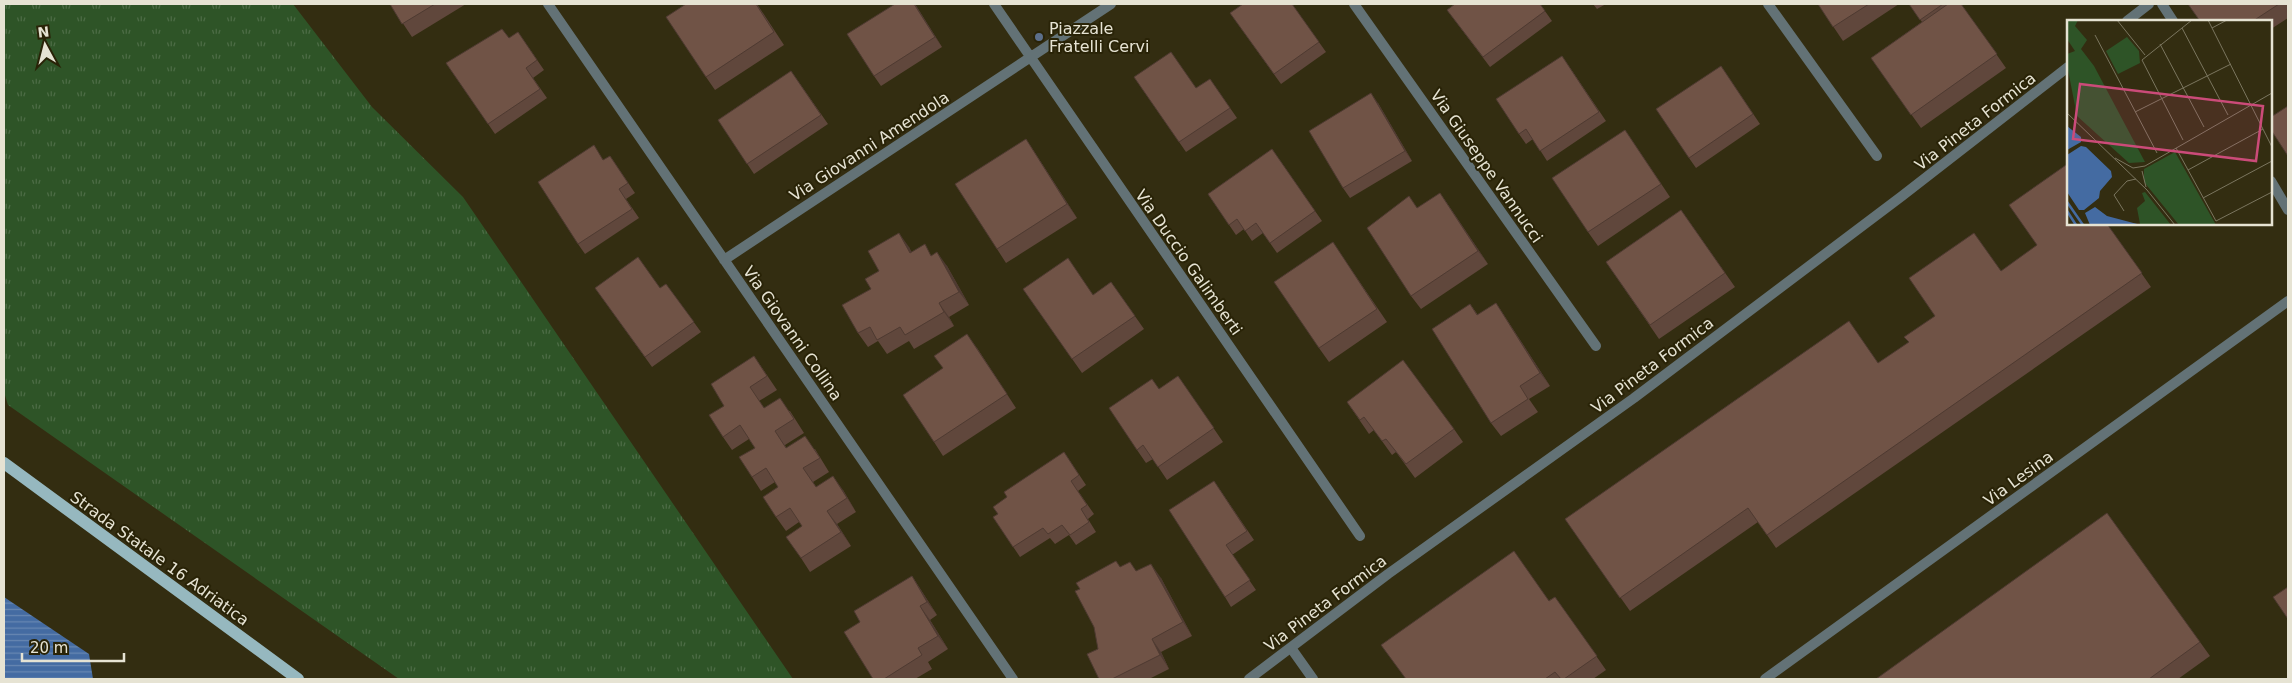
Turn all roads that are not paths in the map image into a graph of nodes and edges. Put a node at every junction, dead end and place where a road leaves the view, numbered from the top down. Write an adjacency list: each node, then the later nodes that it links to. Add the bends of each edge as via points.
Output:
1 (548, 4): 15 (street, Via Giovanni Collina)
2 (994, 4): 10 (street, Via Duccio Galimberti)
3 (1111, 4): 10 (street)
4 (1354, 4): 17 (street, Via Giuseppe Vannucci)
5 (1768, 4): 12 (street)
6 (2149, 4): 8 (street)
7 (2162, 4): 9 (street)
8 (2128, 20)
9 (2172, 20)
10 (1030, 57): 15 (street, Via Giovanni Amendola); 19 (street, Via Duccio Galimberti)
11 (2067, 68): 20 (street, Via Pineta Formica, via 1634,398 1388,574)
12 (1877, 156)
13 (2272, 184): 14 (street)
14 (2288, 210)
15 (724, 260): 22 (street, Via Giovanni Collina)
16 (2288, 301): 25 (street, Via Lesina)
17 (1596, 346)
18 (4, 464): 21 (main road, Strada Statale 16 Adriatica)
19 (1360, 536)
20 (1291, 648): 23 (street, Via Pineta Formica); 24 (street)
21 (298, 679)
22 (1013, 679)
23 (1249, 679)
24 (1312, 679)
25 (1764, 679)

